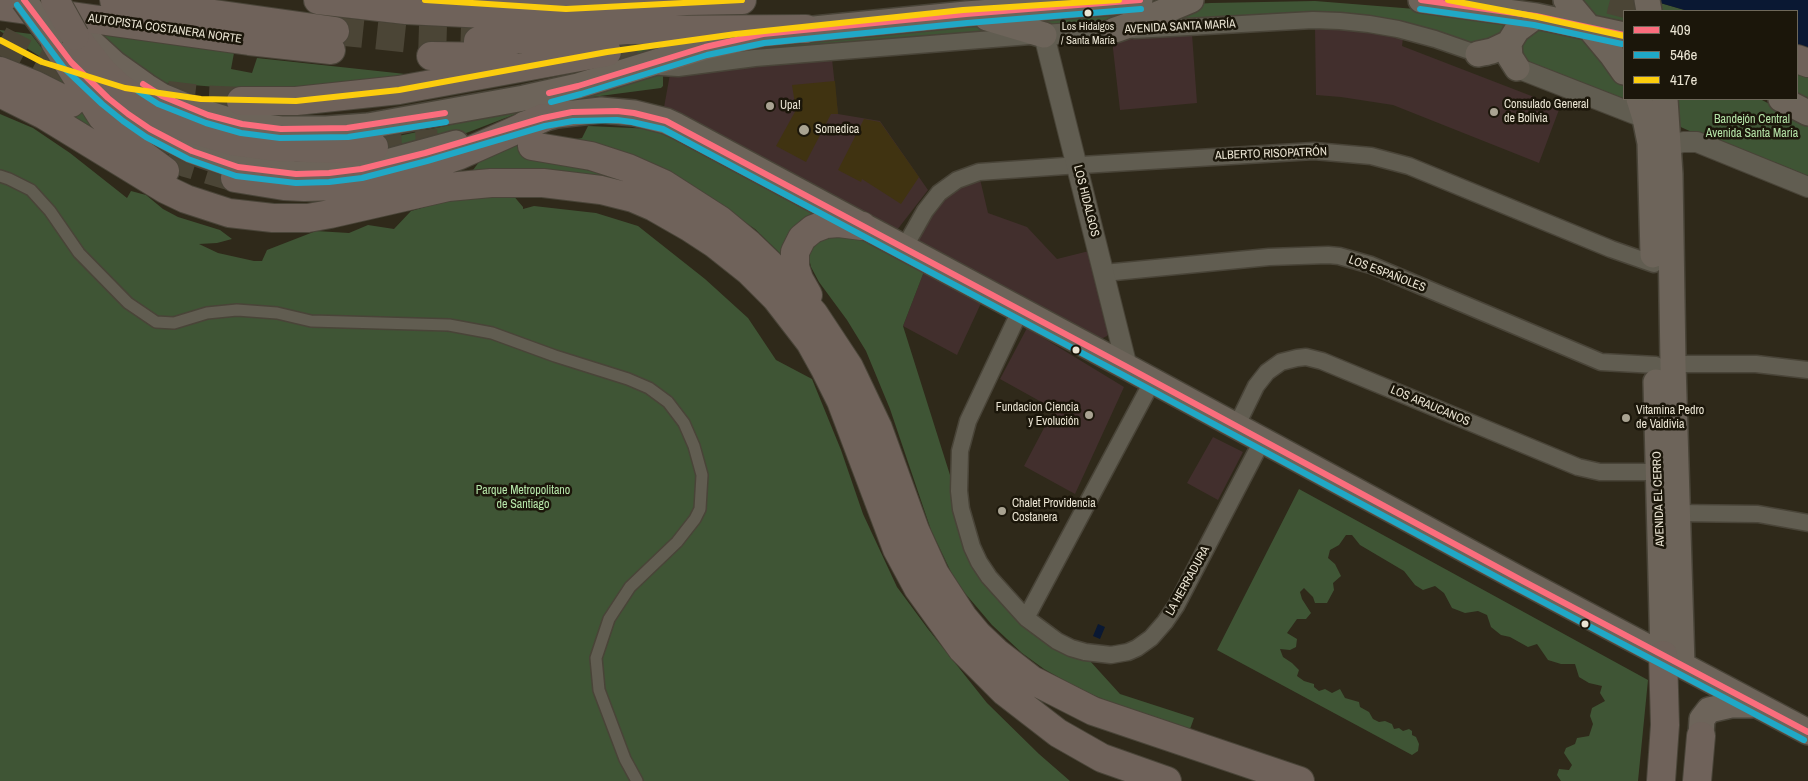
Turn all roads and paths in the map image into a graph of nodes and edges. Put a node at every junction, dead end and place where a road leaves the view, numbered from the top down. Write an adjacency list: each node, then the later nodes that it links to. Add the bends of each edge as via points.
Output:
1 (24, 0): 21 (main road, bridge)
2 (56, 0): 21 (highway, bridge)
3 (114, 0): 12 (highway, AUTOPISTA COSTANERA NORTE, via 333,40 216,37)
4 (318, 0): 13 (highway, via 460,14)
5 (424, 0): 13 (highway)
6 (742, 0): 11 (highway)
7 (1140, 0): 14 (main road, AVENIDA SANTA MARÍA)
8 (1191, 0): 18 (main road)
9 (1421, 0): 15 (main road)
10 (1566, 0): 16 (main road)
11 (676, 1): 13 (highway)
12 (0, 6)
13 (566, 9)
14 (966, 14): 17 (main road, AVENIDA SANTA MARÍA); 19 (main road)
15 (1536, 16): 16 (main road); 23 (main road, via 1517,30)
16 (1587, 26): 20 (main road); 29 (main road)
17 (806, 29): 22 (highway, via 642,29); 26 (main road, AVENIDA SANTA MARÍA, via 732,40)
18 (1115, 30): 19 (street, AVENIDA SANTA MARÍA); 24 (street, AVENIDA SANTA MARÍA, via 1340,21 1398,29)
19 (1044, 35): 26 (street, AVENIDA SANTA MARÍA, via 755,58 678,68); 41 (street, LOS HIDALGOS)
20 (1623, 35)
21 (66, 37): 26 (main road, AVENIDA SANTA MARÍA, via 115,64 162,96 225,120 281,129 347,128 497,104 578,86); 37 (main road, via 71,62 101,93 128,114 192,151 249,169 296,174 361,169); 39 (highway, via 119,88 154,112 189,128 232,141 277,147); 45 (highway, via 102,117 138,152 177,178 225,198 274,206 326,208)
22 (478, 41)
23 (1509, 43): 24 (main road); 27 (main road, via 1510,57)
24 (1478, 54): 27 (street, AVENIDA SANTA MARÍA)
25 (430, 56): 33 (highway, via 520,57 608,52 399,90 296,101)
26 (641, 66)
27 (1517, 68): 35 (street, AVENIDA SANTA MARÍA)
28 (0, 71): 34 (highway)
29 (1623, 71)
30 (0, 93): 45 (highway, via 44,115 164,189 229,213 308,218)
31 (1665, 100): 40 (main road, AVENIDA EL CERRO)
32 (1783, 100): 36 (main road)
33 (241, 101)
34 (71, 103)
35 (1642, 108): 48 (main road, AVENIDA EL CERRO, via 1651,156)
36 (1808, 113)
37 (543, 118): 43 (highway, via 480,147 375,182 304,187); 46 (main road, via 601,110 634,113 666,121)
38 (532, 146): 51 (highway, via 573,152 628,168 664,184 698,205 741,237 776,270 814,314)
39 (374, 147)
40 (1669, 150): 44 (street, via 1676,144 1697,142); 52 (main road, AVENIDA EL CERRO)
41 (1077, 165): 47 (street, ALBERTO RISOPATRÓN, via 979,172 957,180 931,201); 48 (street, ALBERTO RISOPATRÓN, via 1293,151 1371,156 1409,166); 49 (street, LOS HIDALGOS)
42 (0, 176): 66 (street, via 31,190 79,253 128,303 156,322 174,323 206,312 237,310 277,313 311,321 449,325 492,334 628,379 649,388 668,402 684,423 694,446 702,475 700,509 677,542 630,587 609,619 596,658 599,690)
43 (235, 178)
44 (1808, 187)
45 (384, 201): 67 (highway, via 478,184 543,183 589,188 633,198 654,207 722,249 776,298 816,353 848,419 897,549 918,588 962,649 1005,692 1058,733 1102,758)
46 (862, 226): 47 (main road); 51 (highway, via 839,223 820,226 807,232 795,252 799,279)
47 (904, 248): 50 (main road)
48 (1654, 264): 52 (main road, AVENIDA EL CERRO)
49 (1104, 273): 52 (street, LOS ESPAÑOLES, via 1269,258 1339,256 1371,265 1601,362); 53 (street, LOS HIDALGOS)
50 (1020, 310): 53 (main road); 61 (street, LA HERRADURA, via 968,421 958,475 961,509 979,562)
51 (839, 351): 68 (highway, via 878,428 915,530 935,574 963,617 996,652 1032,680 1092,711)
52 (1664, 365): 54 (street, LOS ESPAÑOLES, via 1756,364); 58 (main road, AVENIDA EL CERRO); 59 (main road, AVENIDA EL CERRO)
53 (1127, 366): 55 (main road)
54 (1808, 370)
55 (1152, 382): 56 (main road); 61 (street)
56 (1236, 427): 57 (main road); 58 (street, LOS ARAUCANOS, via 1256,386 1267,372 1281,362 1306,357 1578,467 1600,472)
57 (1262, 441): 61 (street, LA HERRADURA, via 1176,606 1151,638 1128,652 1099,655 1057,641); 62 (main road)
58 (1658, 472): 62 (main road, AVENIDA EL CERRO)
59 (1677, 513): 60 (street, via 1758,514); 62 (main road, AVENIDA EL CERRO)
60 (1808, 523)
61 (1026, 618)
62 (1672, 660): 63 (main road); 69 (highway, AVENIDA EL CERRO); 70 (highway, AVENIDA EL CERRO, via 1681,745)
63 (1758, 705): 64 (main road); 65 (main road, via 1731,705 1709,710 1702,719)
64 (1808, 732)
65 (1701, 736): 71 (highway); 72 (street)
66 (637, 781)
67 (1167, 781)
68 (1300, 781)
69 (1661, 781)
70 (1678, 781)
71 (1698, 781)
72 (1704, 781)

